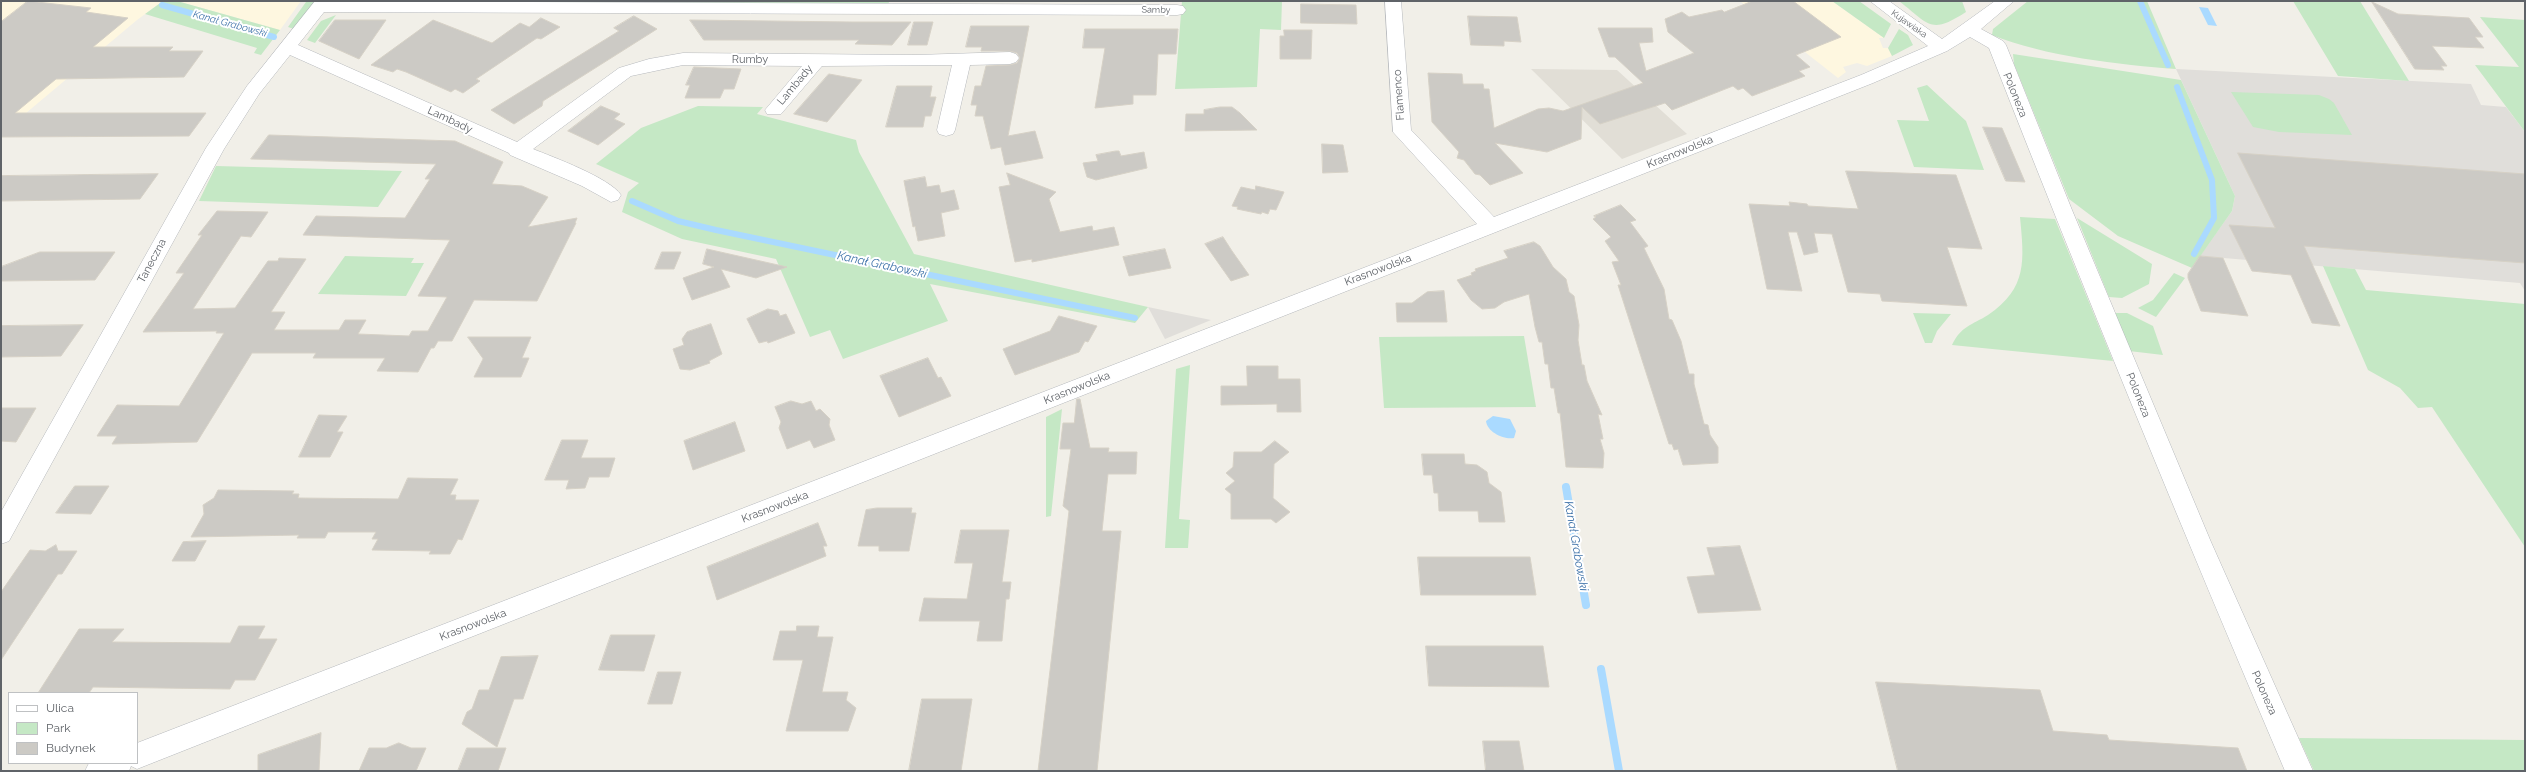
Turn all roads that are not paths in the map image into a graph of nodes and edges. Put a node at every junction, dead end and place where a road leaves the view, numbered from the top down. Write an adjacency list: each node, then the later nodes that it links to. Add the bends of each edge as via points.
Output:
1 (1393, 1): 16 (street, Flamenco, via 1402,132)
2 (1878, 1): 8 (street, Kujawiaka)
3 (2006, 1): 6 (street, Krasnowolska)
4 (322, 4): 5 (street, Samby); 7 (street, Taneczna)
5 (1177, 10)
6 (1969, 30): 8 (street, Krasnowolska); 21 (street, Poloneza, via 1996,45 2193,528)
7 (288, 47): 14 (street, Lambady); 17 (street, Taneczna, via 253,90 215,148)
8 (1941, 47): 16 (street, Krasnowolska, via 1867,80)
9 (1010, 58): 11 (street, Rumby)
10 (817, 60): 11 (street, Rumby); 12 (street, Lambady); 14 (street, Rumby, via 683,59 625,72)
11 (962, 60): 13 (street)
12 (774, 110)
13 (946, 130)
14 (518, 151): 15 (street, Lambady, via 589,181)
15 (612, 195)
16 (1491, 226): 18 (street, Krasnowolska)
17 (1, 534)
18 (138, 756)
19 (116, 764): 20 (street)
20 (99, 771)
21 (2299, 771)

